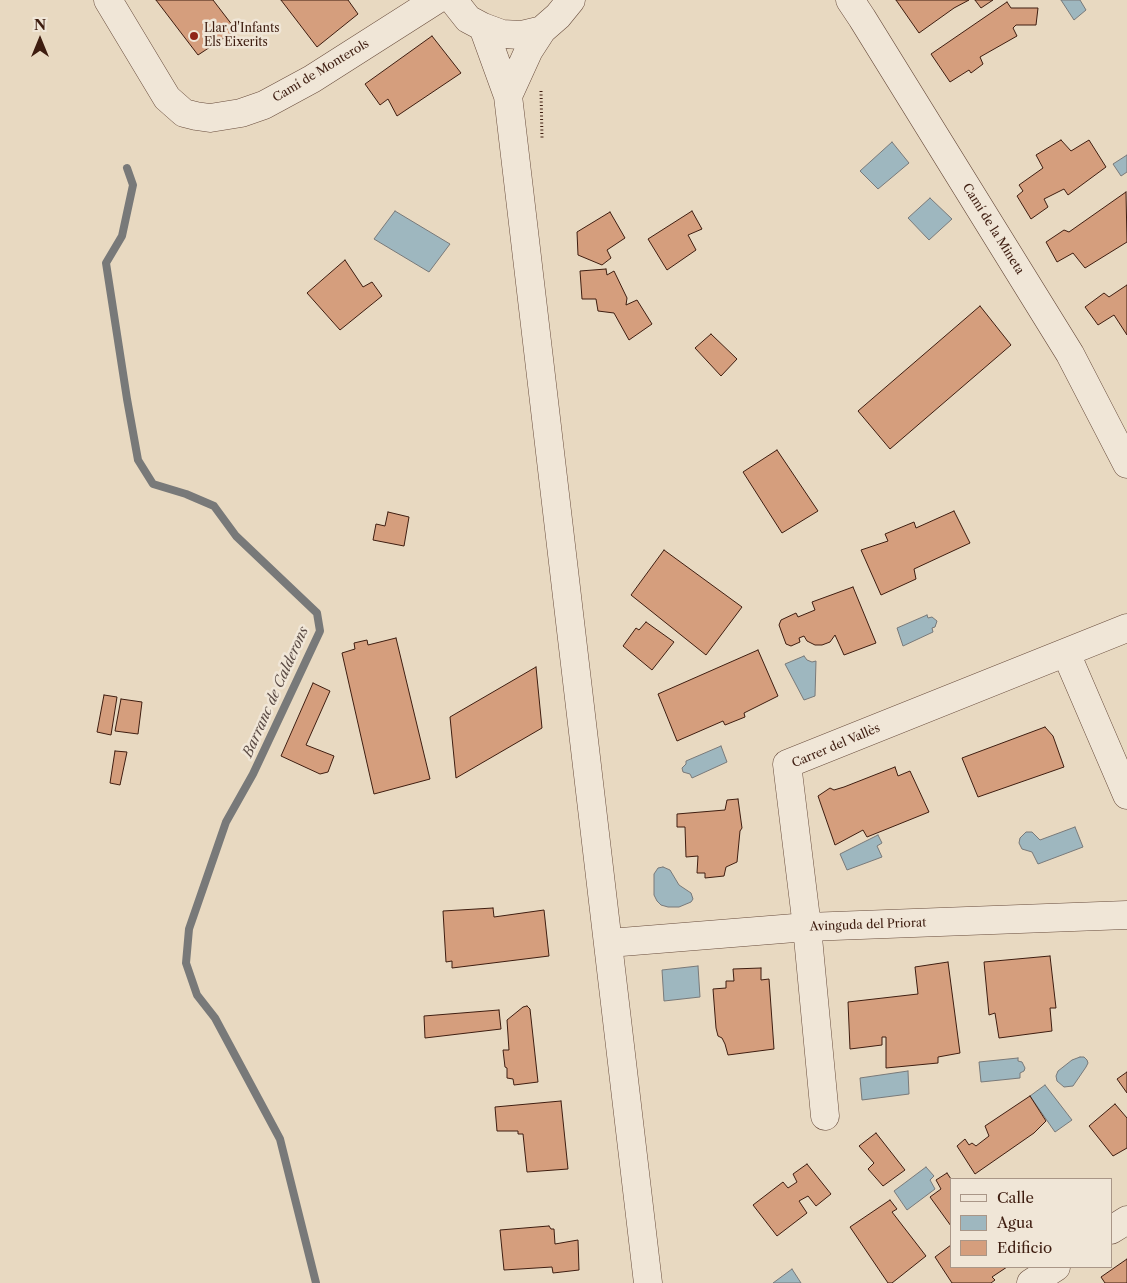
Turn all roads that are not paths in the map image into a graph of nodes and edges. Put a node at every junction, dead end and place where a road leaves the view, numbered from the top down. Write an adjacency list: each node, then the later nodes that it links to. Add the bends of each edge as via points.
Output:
1 (108, 0): 2 (street, Camí de Monterols, via 167,98 184,112 210,118 264,105 312,79)
2 (436, 0)
3 (453, 0): 6 (street, via 468,19)
4 (570, 0): 7 (street)
5 (850, 0): 9 (street, Camí de la Mineta, via 1070,354)
6 (483, 27): 7 (street, via 502,34 521,35); 8 (street)
7 (542, 30): 8 (street)
8 (508, 96): 15 (street)
9 (1127, 464)
10 (1127, 628): 11 (street, Carrer del Vallès)
11 (1066, 653): 12 (street); 14 (street, Carrer del Vallès, via 787,764)
12 (1127, 795)
13 (1127, 915): 14 (street, Avinguda del Priorat)
14 (807, 927): 15 (street, Avinguda del Priorat); 16 (street, Carrer del Vallès)
15 (609, 943): 20 (street)
16 (825, 1116)
17 (1127, 1220): 18 (street)
18 (1112, 1229)
19 (1054, 1268): 21 (street)
20 (648, 1283)
21 (1031, 1283)

